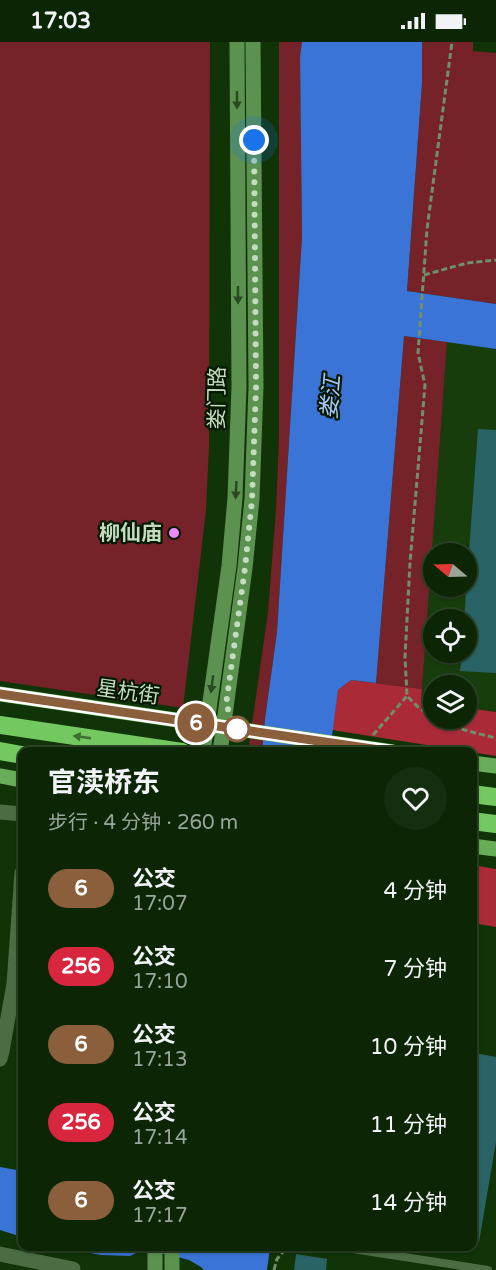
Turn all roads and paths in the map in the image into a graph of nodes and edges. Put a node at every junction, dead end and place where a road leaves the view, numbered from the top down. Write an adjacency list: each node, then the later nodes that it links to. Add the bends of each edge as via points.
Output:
1 (237, 42): 14 (main road, 娄门路, one-way to 14, via 239,396 235,498)
2 (254, 42): 15 (main road, 娄门路, via 256,387 252,500)
3 (452, 42): 5 (path)
4 (496, 260): 5 (path)
5 (424, 275): 7 (path, via 418,353 426,385 410,563)
6 (0, 694): 16 (main road, 星杭街)
7 (407, 696): 8 (path); 12 (path)
8 (423, 711)
9 (0, 725): 13 (highway, one-way to 9)
10 (465, 729): 11 (path)
11 (496, 738)
12 (369, 739)
13 (148, 747)
14 (204, 747)
15 (221, 747)
16 (359, 747)
17 (0, 752): 18 (highway)
18 (18, 754)
19 (477, 764): 20 (main road)
20 (496, 766)
21 (0, 776): 22 (main road)
22 (18, 779)
23 (477, 795): 24 (highway)
24 (496, 798)
25 (0, 812): 26 (street)
26 (18, 814)
27 (477, 822): 28 (highway)
28 (496, 824)
29 (477, 847): 30 (main road)
30 (496, 849)
31 (18, 986): 32 (street)
32 (0, 1059)
33 (284, 1251): 37 (path)
34 (365, 1251): 38 (lane)
35 (0, 1254): 36 (street)
36 (73, 1270)
37 (274, 1270)
38 (488, 1270)

